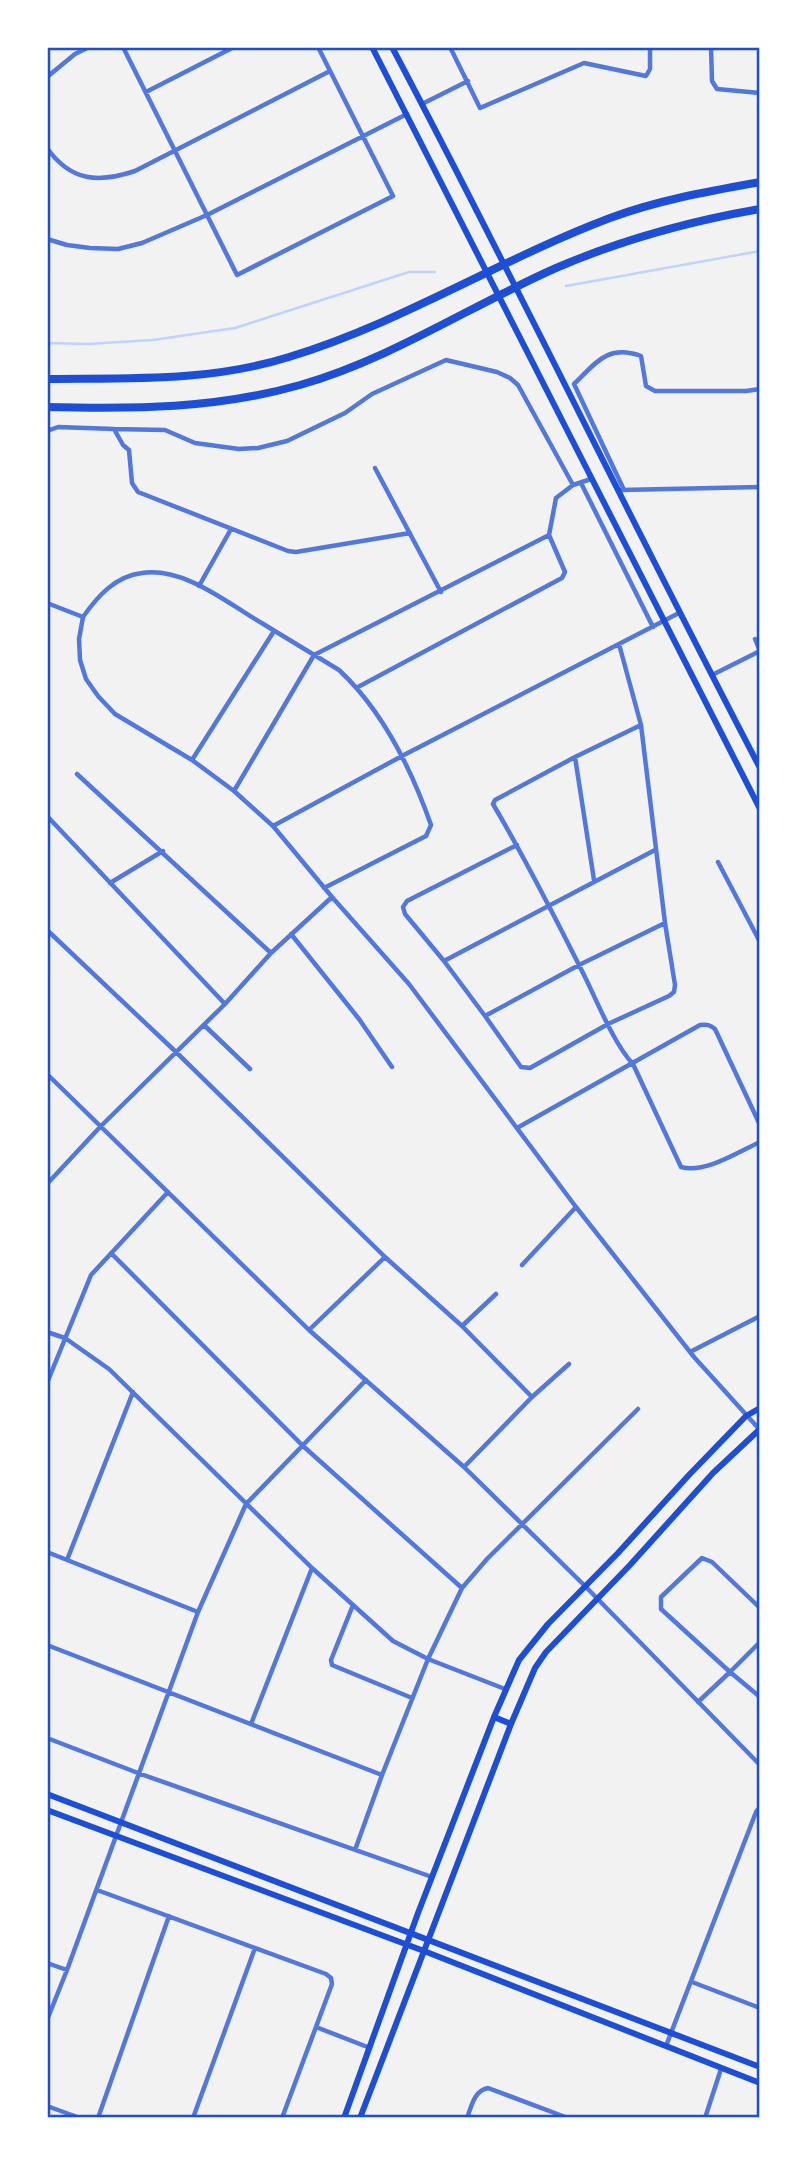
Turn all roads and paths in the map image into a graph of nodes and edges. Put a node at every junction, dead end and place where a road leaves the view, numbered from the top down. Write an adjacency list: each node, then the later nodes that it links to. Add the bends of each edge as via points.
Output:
1 (89, 47): 11 (street)
2 (123, 47): 13 (street)
3 (234, 47): 13 (street)
4 (318, 47): 10 (street)
5 (372, 47): 16 (main road)
6 (392, 47): 15 (main road)
7 (450, 47): 12 (street)
8 (650, 47): 12 (street, via 646,76 584,63 483,107 478,106)
9 (711, 47): 14 (street, via 712,81 718,89)
10 (330, 71): 17 (street); 19 (street)
11 (47, 77)
12 (468, 81): 15 (street)
13 (146, 92): 19 (street)
14 (760, 93)
15 (422, 104): 34 (main road)
16 (407, 114): 17 (street); 30 (main road)
17 (362, 136): 22 (street); 22 (street, via 393,196 237,275)
18 (47, 148): 19 (street, via 69,169 99,180 135,171)
19 (175, 150): 22 (street)
20 (760, 182): 24 (highway, via 694,194 612,217 349,336 290,357 237,371 183,378)
21 (760, 209): 26 (highway, via 707,218 621,243 556,268 369,362 301,385 185,406)
22 (207, 215): 23 (street, via 118,249)
23 (47, 239)
24 (47, 379)
25 (760, 388): 34 (street, via 655,391 646,387 640,356 616,352 602,358 575,384)
26 (47, 407)
27 (114, 429): 28 (street, via 58,427); 32 (street, via 165,430 195,443 258,448 287,441 446,360 497,372 518,385); 35 (street, via 129,450 132,483 138,492)
28 (47, 431)
29 (376, 468): 36 (street)
30 (591, 479): 31 (street); 43 (main road)
31 (581, 483): 32 (street); 44 (street)
32 (573, 485): 37 (street, via 556,498)
33 (760, 486): 34 (street)
34 (620, 490): 41 (main road)
35 (231, 529): 36 (street, via 296,552); 38 (street)
36 (410, 533): 39 (street)
37 (549, 536): 39 (street); 50 (street, via 565,572 562,578)
38 (199, 586): 42 (street, via 171,575 141,573 105,590); 45 (street)
39 (441, 592): 48 (street)
40 (47, 603): 42 (street)
41 (679, 613): 43 (street); 49 (main road)
42 (83, 617): 54 (street, via 80,660 98,696 116,714)
43 (663, 622): 44 (street); 58 (main road)
44 (653, 627): 47 (street)
45 (274, 631): 48 (street); 54 (street)
46 (755, 639): 49 (street, via 760,651)
47 (619, 644): 51 (street); 52 (street)
48 (314, 655): 50 (street); 57 (street)
49 (712, 675): 55 (main road)
50 (358, 687): 52 (street)
51 (640, 725): 53 (street); 62 (street)
52 (402, 756): 60 (street); 67 (street, via 431,825 426,835)
53 (575, 757): 61 (street, via 495,800 493,804); 65 (street)
54 (192, 760): 57 (street)
55 (760, 768)
56 (77, 774): 63 (street)
57 (234, 792): 60 (street)
58 (760, 809)
59 (47, 816): 66 (street)
60 (273, 826): 67 (street)
61 (517, 845): 69 (street); 75 (street, via 403,907)
62 (655, 850): 65 (street); 70 (street)
63 (163, 851): 66 (street); 74 (street)
64 (718, 862): 73 (street)
65 (594, 881): 69 (street)
66 (110, 883): 77 (street)
67 (324, 888): 68 (street)
68 (332, 897): 72 (street); 88 (street, via 409,984)
69 (548, 905): 75 (street); 76 (street)
70 (665, 923): 76 (street); 79 (street, via 674,992)
71 (47, 929): 81 (street)
72 (291, 934): 74 (street); 83 (street)
73 (760, 942)
74 (271, 953): 77 (street)
75 (444, 961): 78 (street)
76 (579, 965): 78 (street); 79 (street)
77 (225, 1004): 80 (street)
78 (485, 1016): 79 (street, via 525,1069)
79 (608, 1024): 82 (street)
80 (204, 1025): 81 (street); 84 (street)
81 (176, 1052): 87 (street); 94 (street)
82 (633, 1063): 86 (street, via 700,1025 711,1025); 88 (street); 89 (street, via 681,1167 704,1167)
83 (392, 1066)
84 (250, 1069)
85 (47, 1074): 87 (street)
86 (760, 1125)
87 (100, 1127): 90 (street); 91 (street)
88 (517, 1128): 92 (street)
89 (760, 1142)
90 (47, 1184)
91 (168, 1192): 93 (street); 99 (street)
92 (576, 1207): 95 (street); 102 (street)
93 (111, 1253): 101 (street, via 91,1275); 112 (street)
94 (385, 1257): 98 (street); 99 (street)
95 (522, 1265)
96 (496, 1294): 98 (street)
97 (760, 1316): 102 (street)
98 (462, 1326): 107 (street)
99 (309, 1330): 104 (street)
100 (47, 1332): 101 (street)
101 (65, 1338): 105 (street); 106 (street)
102 (691, 1352): 110 (street)
103 (569, 1364): 107 (street)
104 (366, 1380): 112 (street); 113 (street)
105 (47, 1383)
106 (133, 1392): 114 (street); 117 (street)
107 (532, 1397): 113 (street)
108 (760, 1408): 110 (main road)
109 (638, 1409): 115 (street)
110 (746, 1416): 111 (street); 119 (main road)
111 (759, 1429): 121 (main road)
112 (303, 1446): 114 (street); 120 (street)
113 (464, 1467): 115 (street)
114 (246, 1503): 118 (street); 124 (street)
115 (523, 1524): 119 (street); 120 (street)
116 (47, 1552): 117 (street)
117 (67, 1560): 124 (street)
118 (312, 1568): 122 (street); 135 (street)
119 (585, 1586): 121 (street); 129 (main road, via 534,1640)
120 (462, 1588): 127 (street)
121 (597, 1598): 133 (street); 136 (main road, via 535,1668)
122 (353, 1605): 127 (street, via 393,1641); 132 (street, via 332,1665)
123 (760, 1608): 128 (street, via 702,1558 661,1597 661,1609)
124 (198, 1612): 130 (street)
125 (760, 1642): 128 (street)
126 (47, 1645): 130 (street)
127 (428, 1659): 129 (street); 132 (street)
128 (730, 1672): 131 (street); 133 (street)
129 (505, 1689): 134 (main road)
130 (168, 1693): 135 (street); 139 (street)
131 (760, 1697)
132 (412, 1698): 140 (street)
133 (698, 1702): 138 (street)
134 (494, 1717): 136 (main road); 147 (main road)
135 (251, 1724): 140 (street)
136 (511, 1724): 151 (main road)
137 (47, 1738): 139 (street)
138 (760, 1765)
139 (138, 1773): 144 (street); 146 (street)
140 (383, 1774): 146 (street)
141 (47, 1794): 144 (main road)
142 (760, 1807): 157 (street)
143 (47, 1810): 145 (main road)
144 (120, 1822): 145 (street); 150 (main road)
145 (115, 1837): 148 (street); 152 (main road)
146 (355, 1850): 147 (street)
147 (432, 1877): 150 (main road)
148 (97, 1890): 149 (street); 156 (street)
149 (169, 1916): 153 (street); 169 (street)
150 (411, 1934): 151 (main road); 152 (main road)
151 (428, 1940): 154 (main road); 161 (main road)
152 (406, 1945): 154 (main road); 163 (main road)
153 (255, 1948): 160 (street, via 331,1978); 170 (street)
154 (424, 1951): 162 (main road); 173 (main road)
155 (47, 1963): 156 (street)
156 (67, 1970): 159 (street)
157 (692, 1982): 158 (street); 161 (street)
158 (760, 2008)
159 (47, 2020)
160 (316, 2027): 163 (street); 171 (street)
161 (672, 2032): 162 (street); 164 (main road)
162 (666, 2046): 165 (main road)
163 (370, 2048): 172 (main road)
164 (760, 2067)
165 (721, 2069): 166 (main road); 176 (street)
166 (760, 2083)
167 (47, 2106): 168 (street)
168 (80, 2118)
169 (98, 2118)
170 (192, 2118)
171 (282, 2118)
172 (344, 2118)
173 (360, 2118)
174 (467, 2118): 175 (street, via 475,2097 488,2088)
175 (568, 2118)
176 (705, 2118)

